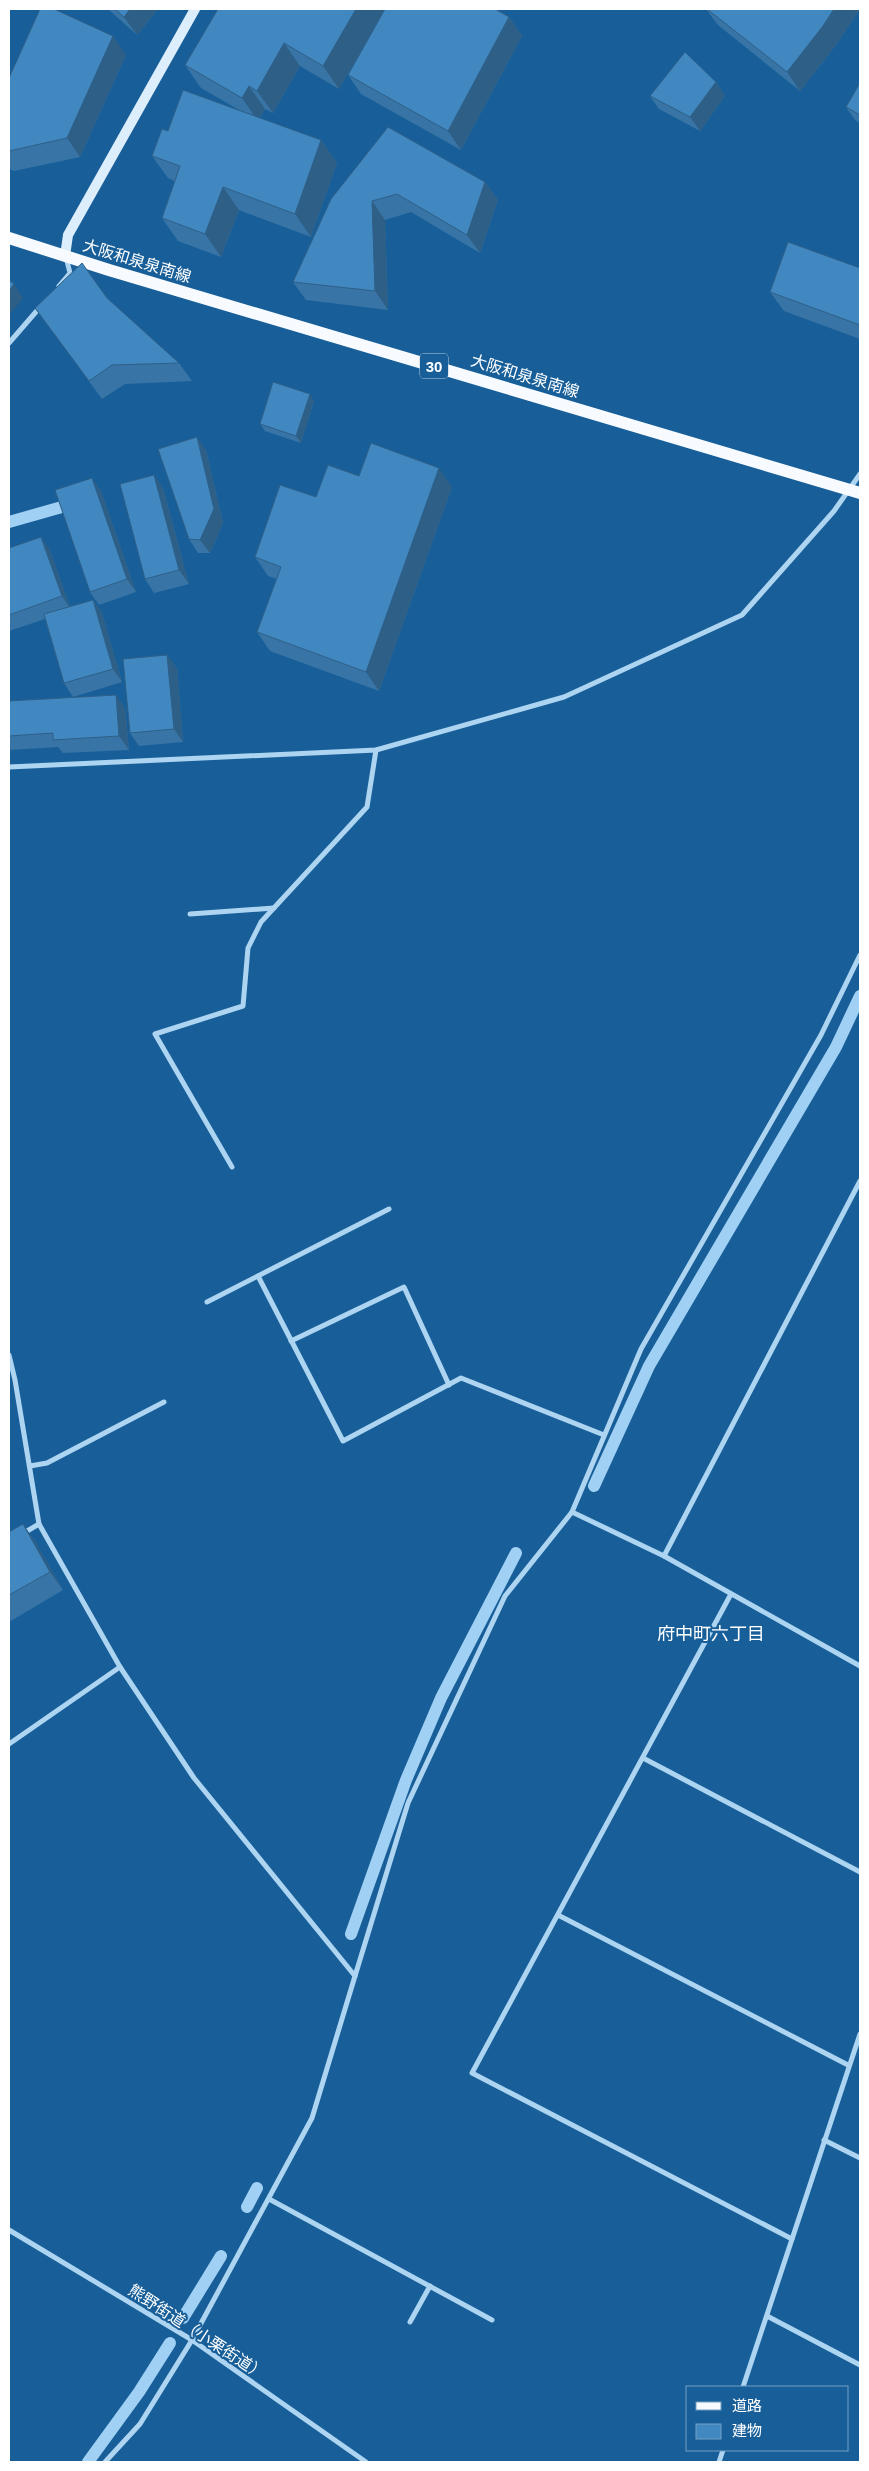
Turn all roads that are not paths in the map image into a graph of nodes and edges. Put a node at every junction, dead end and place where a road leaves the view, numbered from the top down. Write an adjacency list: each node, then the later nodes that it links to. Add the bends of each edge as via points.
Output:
1 (194, 9): 3 (street, via 68,235)
2 (9, 238): 3 (main road, 大阪和泉泉南線 / 30)
3 (65, 256): 4 (street, via 70,273); 8 (main road, 大阪和泉泉南線 / 30)
4 (56, 289)
5 (44, 303): 6 (street)
6 (9, 343)
7 (860, 474): 8 (street)
8 (855, 491): 9 (street, via 742,615 564,697)
9 (376, 750): 10 (street); 11 (street, via 367,806)
10 (9, 767)
11 (274, 908): 12 (street); 14 (street, via 261,922 248,948 243,1006 155,1034)
12 (190, 914)
13 (860, 955): 23 (street, via 821,1035 641,1349)
14 (232, 1167)
15 (860, 1181): 28 (street)
16 (389, 1209): 17 (street)
17 (258, 1276): 18 (street); 19 (street)
18 (207, 1302)
19 (291, 1341): 21 (street, via 343,1441); 21 (street, via 404,1287)
20 (9, 1355): 24 (street)
21 (449, 1385): 23 (street, via 461,1378)
22 (164, 1402): 24 (street, via 46,1463)
23 (604, 1436): 25 (street)
24 (30, 1466): 26 (street)
25 (572, 1512): 28 (street); 36 (street, via 505,1596 408,1803)
26 (39, 1524): 27 (street); 30 (street)
27 (16, 1538)
28 (664, 1556): 29 (street)
29 (732, 1594): 31 (street); 33 (street)
30 (120, 1666): 32 (street); 36 (street, via 194,1778)
31 (860, 1666)
32 (9, 1744)
33 (643, 1758): 34 (street); 35 (street)
34 (860, 1872)
35 (558, 1915): 38 (street); 43 (street, via 472,2073)
36 (355, 1976): 41 (street, via 312,2118)
37 (860, 2034): 38 (street)
38 (848, 2065): 39 (street)
39 (824, 2140): 40 (street); 43 (street)
40 (860, 2158)
41 (269, 2198): 44 (street); 48 (street)
42 (9, 2230): 48 (street, 熊野街道（小栗街道）)
43 (792, 2239): 45 (street)
44 (430, 2286): 46 (street); 47 (street)
45 (767, 2316): 49 (street); 50 (street)
46 (492, 2320)
47 (410, 2322)
48 (192, 2340): 51 (street, via 140,2424); 52 (street, 熊野街道（小栗街道）)
49 (860, 2365)
50 (744, 2386)
51 (106, 2462)
52 (366, 2462)

